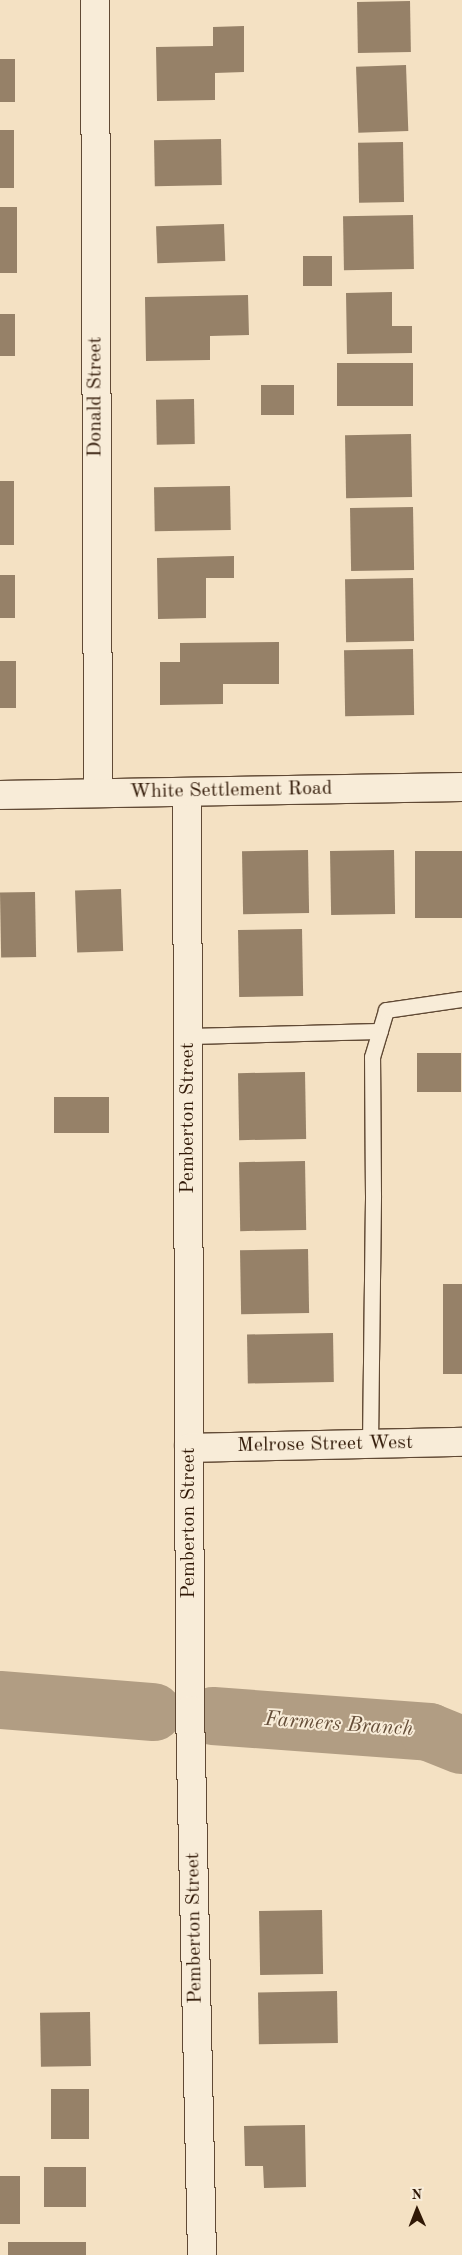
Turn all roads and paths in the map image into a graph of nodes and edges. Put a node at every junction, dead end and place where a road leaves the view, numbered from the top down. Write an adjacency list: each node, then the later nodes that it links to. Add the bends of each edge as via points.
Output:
1 (95, 0): 4 (street, Donald Street)
2 (462, 787): 3 (street, White Settlement Road)
3 (187, 792): 4 (street, White Settlement Road); 8 (street, Pemberton Street)
4 (98, 793): 5 (street, White Settlement Road)
5 (0, 795)
6 (462, 999): 7 (lane, via 386,1010)
7 (380, 1031): 8 (lane); 10 (lane, via 372,1057)
8 (188, 1036): 11 (street, Pemberton Street)
9 (462, 1442): 10 (street, Melrose Street West)
10 (370, 1444): 11 (street, Melrose Street West)
11 (189, 1448): 12 (street, Pemberton Street, via 190,1720)
12 (202, 2255)

